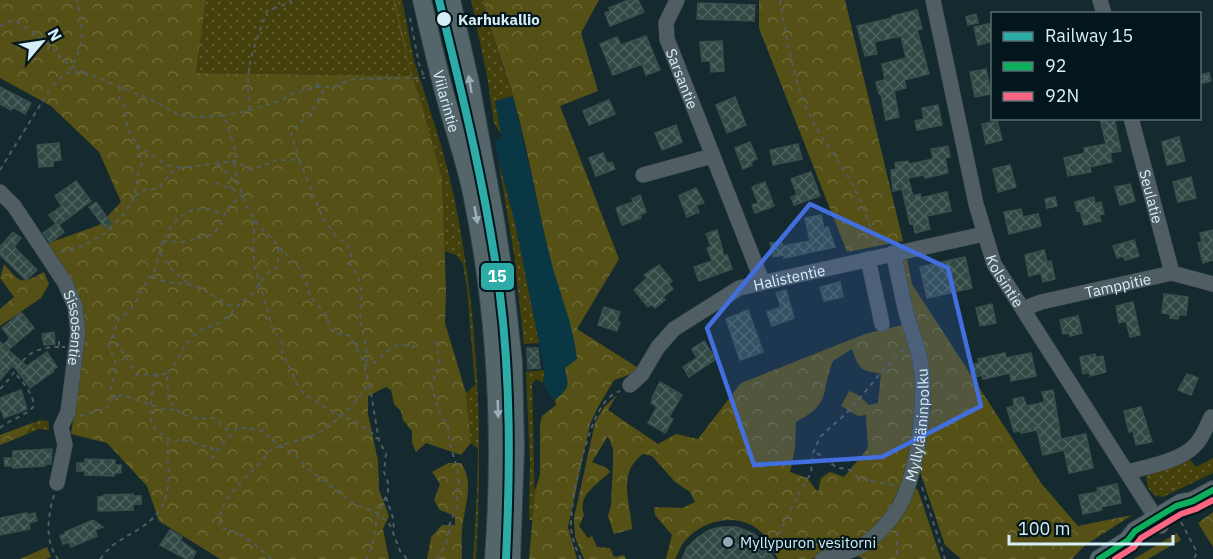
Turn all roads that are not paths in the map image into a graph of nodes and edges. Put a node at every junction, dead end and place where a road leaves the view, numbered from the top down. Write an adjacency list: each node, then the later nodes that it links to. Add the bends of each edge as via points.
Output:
1 (422, 0): 22 (main road, Viilarintie, one-way to 22, via 472,191 489,294 499,435)
2 (451, 0): 23 (main road, Viilarintie, one-way to 2, via 515,447 510,339 495,220)
3 (676, 0): 6 (street, Sarsantie, via 666,23 667,39)
4 (933, 0): 9 (street, Kolsintie)
5 (1132, 120): 11 (street, Seulatie)
6 (712, 156): 7 (street); 12 (street, Sarsantie)
7 (643, 175)
8 (1, 195): 19 (street, Sissosentie, via 14,206 51,261 72,296 77,317 68,412 61,427 65,445)
9 (984, 234): 10 (street, Halistentie); 14 (street, Kolsintie, via 994,264)
10 (881, 256): 12 (street, Halistentie); 15 (street); 24 (street, Myllylääninpolku, via 906,313 920,360 922,383 914,485 870,540)
11 (1172, 273): 13 (street, Tamppitie); 14 (street, Tamppitie)
12 (762, 281): 16 (street, Halistentie, via 739,288 674,329)
13 (1213, 284)
14 (1023, 309): 18 (street, Kolsintie)
15 (882, 324)
16 (630, 385)
17 (1211, 417): 18 (street, via 1192,449)
18 (1128, 472): 21 (street, Kolsintie)
19 (57, 483)
20 (1213, 490): 21 (main road, via 1193,501 1186,511)
21 (1159, 522): 25 (main road, via 1138,539 1128,540)
22 (494, 559)
23 (511, 559)
24 (823, 559)
25 (1099, 559)

